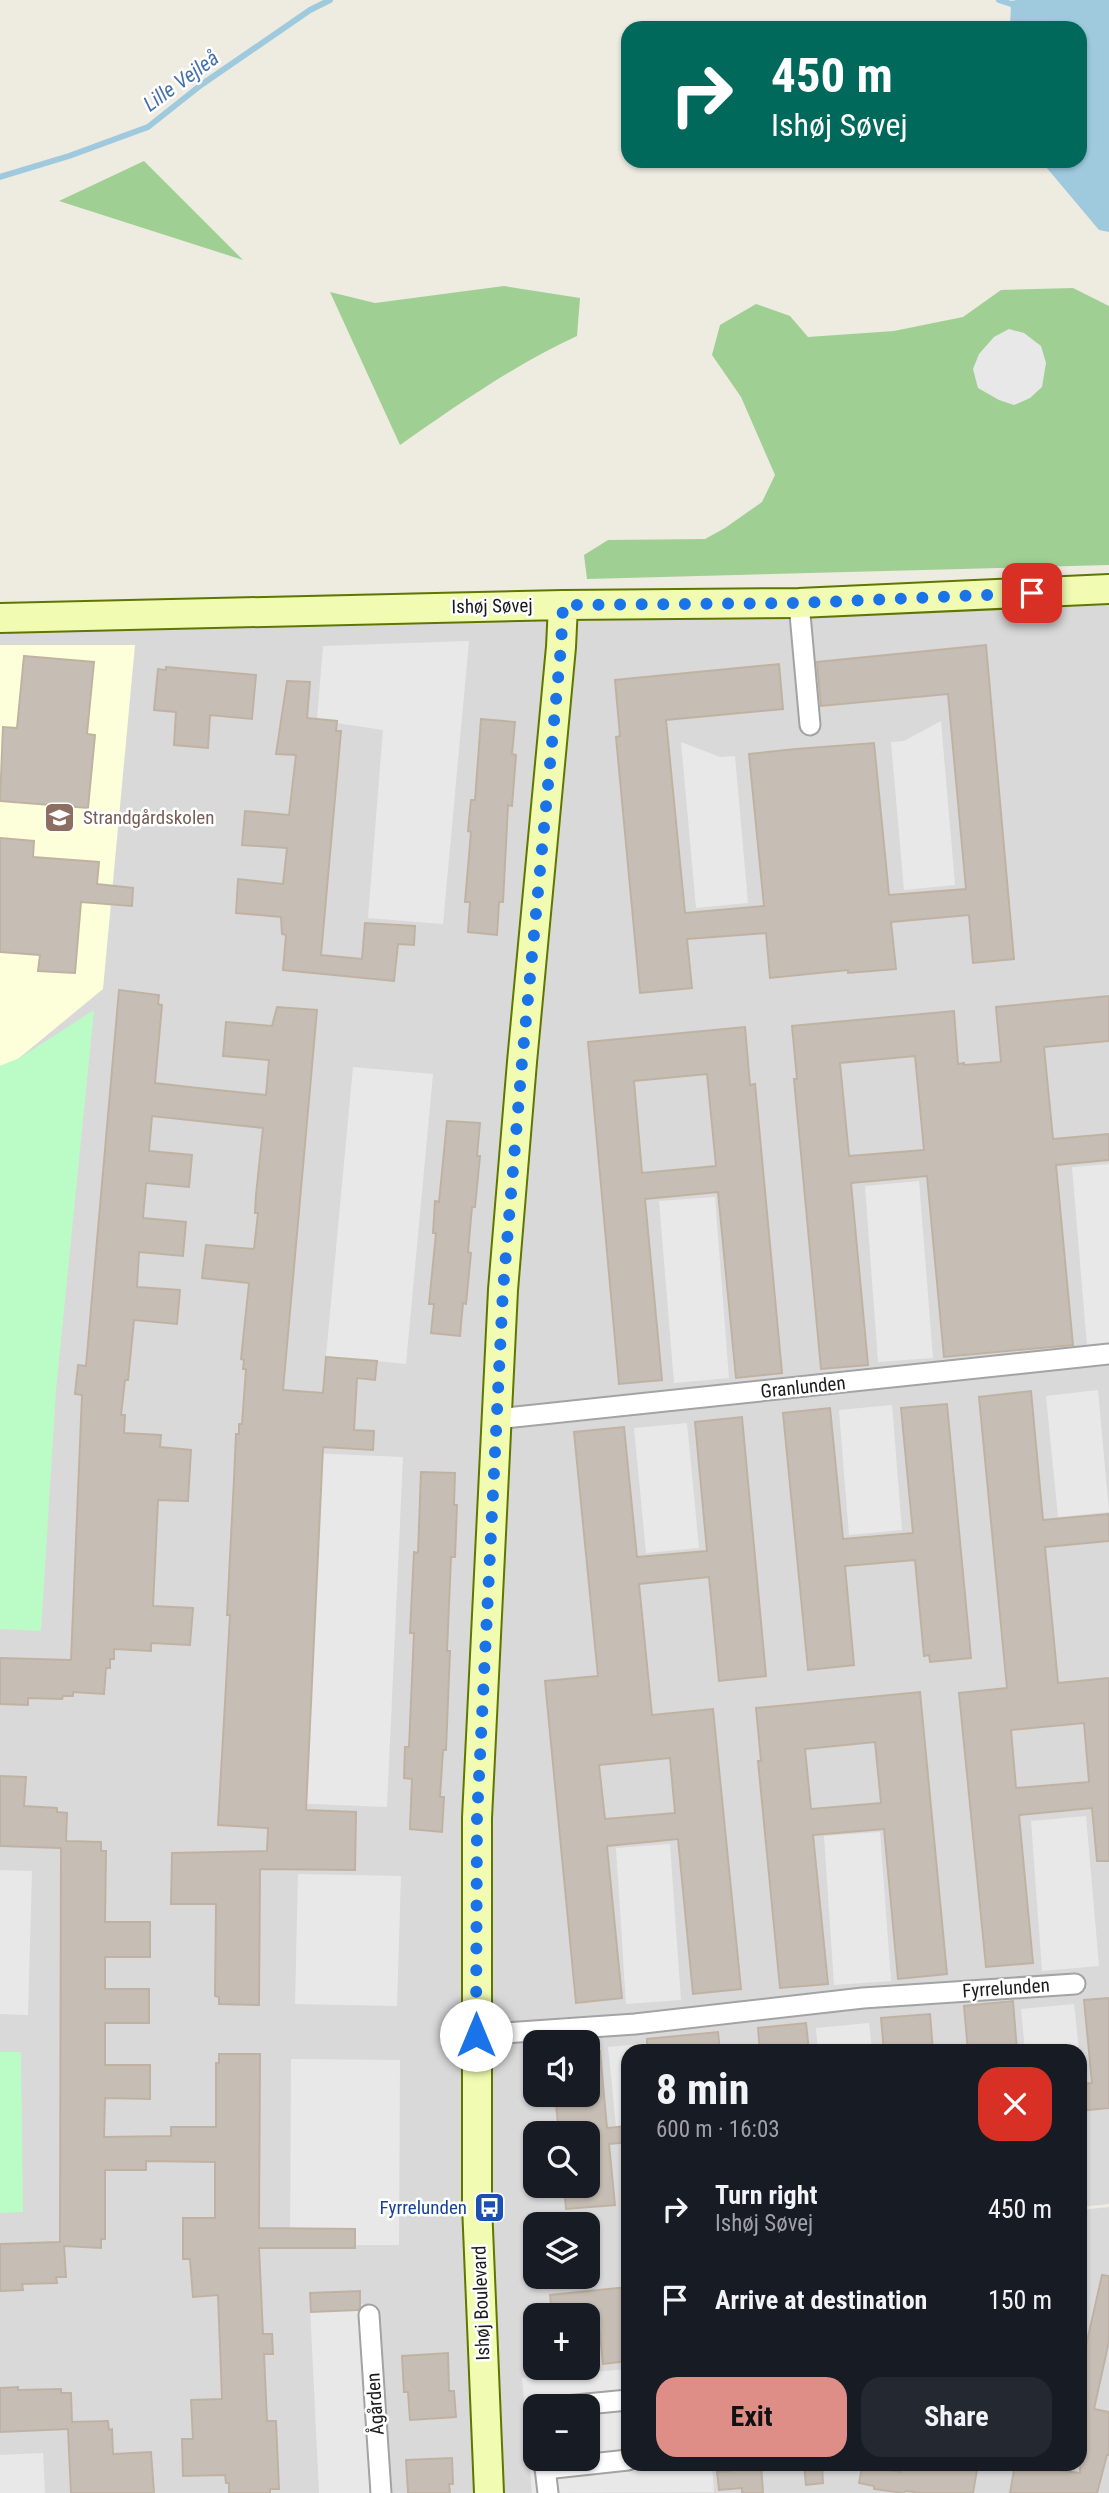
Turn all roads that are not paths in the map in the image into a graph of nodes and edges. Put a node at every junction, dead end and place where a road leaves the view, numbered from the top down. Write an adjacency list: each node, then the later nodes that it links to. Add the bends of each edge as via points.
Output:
1 (1109, 589): 2 (street, Ishøj Søvej)
2 (799, 603): 3 (street, Ishøj Søvej); 5 (street)
3 (563, 605): 4 (street, Ishøj Søvej); 7 (street, Ishøj Boulevard, via 521,1070)
4 (0, 618)
5 (810, 725)
6 (1109, 1354): 7 (street, Granlunden)
7 (496, 1419): 9 (street, Ishøj Boulevard, via 477,1818)
8 (1075, 1984): 9 (street, Fyrrelunden, via 863,1998 635,2024)
9 (476, 2035): 17 (street, Ishøj Boulevard, via 477,2205)
10 (369, 2315): 16 (street, Ågården)
11 (621, 2401): 12 (street)
12 (600, 2403)
13 (621, 2460): 14 (street)
14 (600, 2461)
15 (546, 2471): 18 (street)
16 (381, 2493)
17 (489, 2493)
18 (548, 2493)

